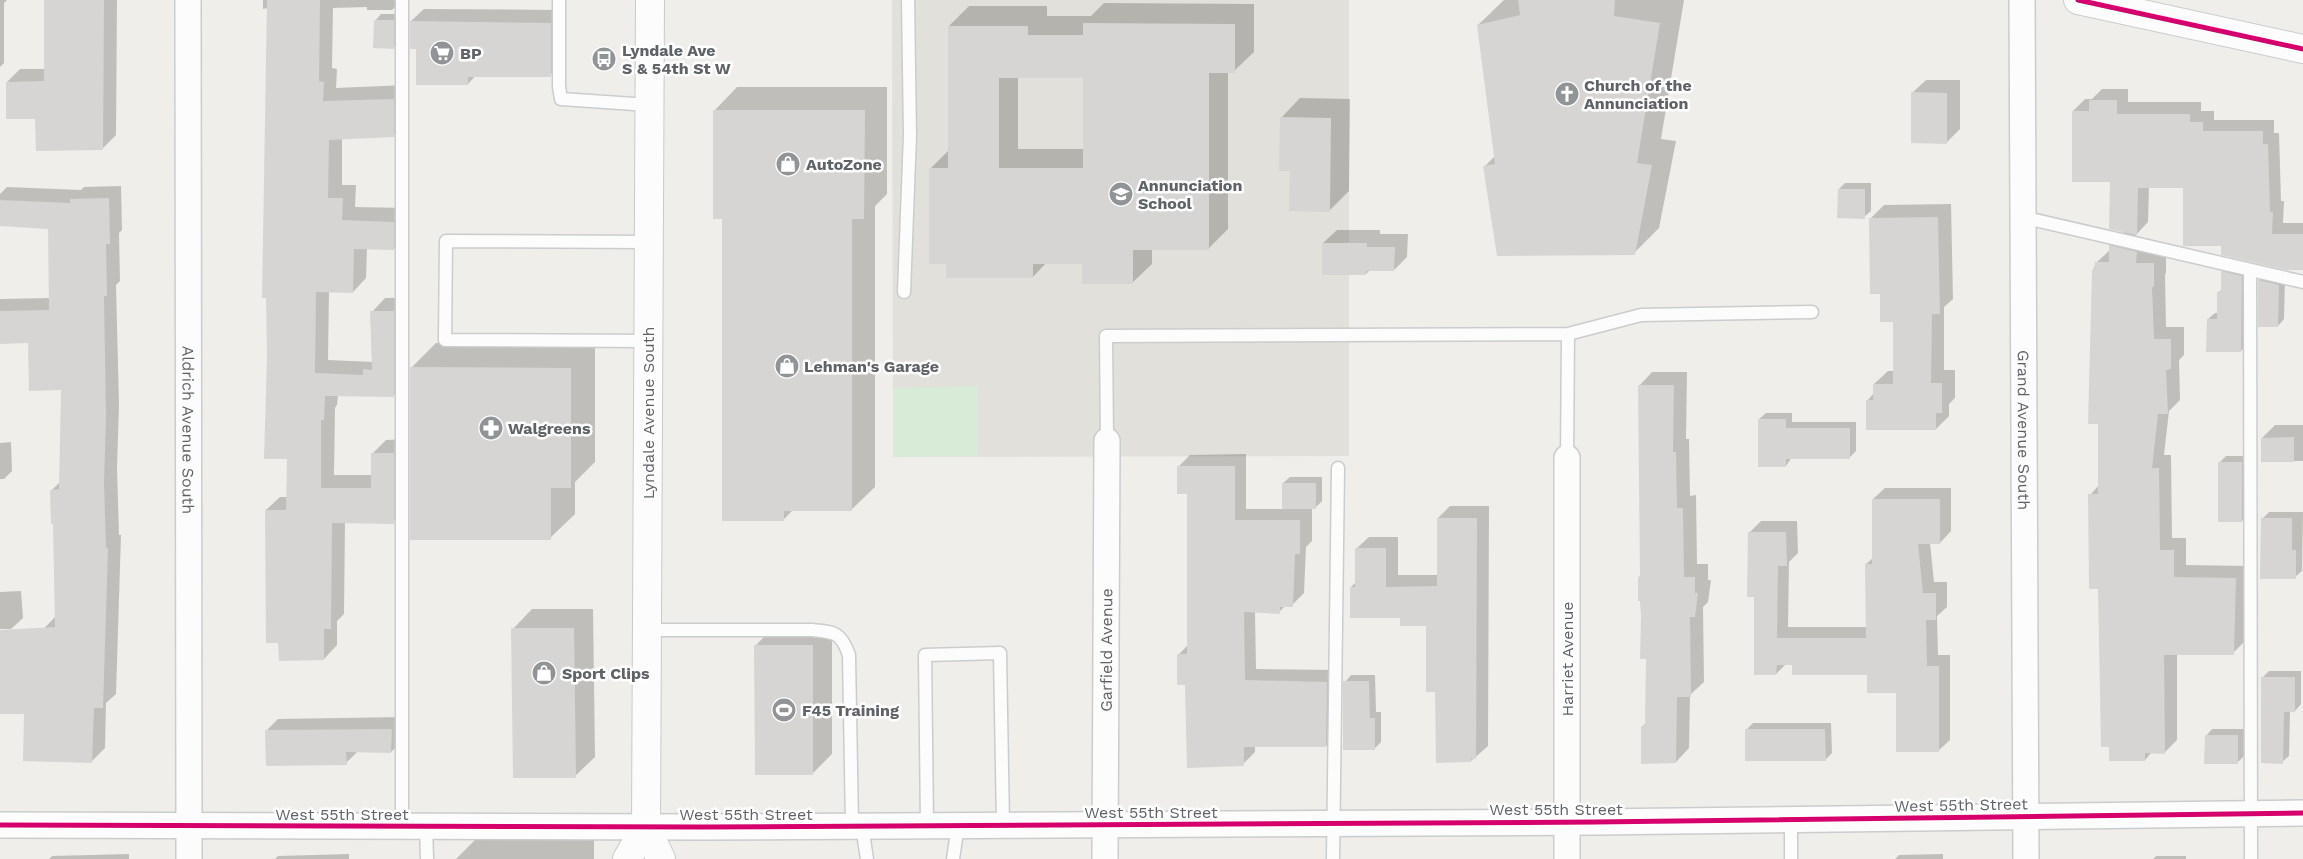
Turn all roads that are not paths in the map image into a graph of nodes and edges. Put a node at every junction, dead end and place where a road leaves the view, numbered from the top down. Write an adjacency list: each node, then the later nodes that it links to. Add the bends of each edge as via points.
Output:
1 (188, 0): 34 (street, Aldrich Avenue South)
2 (402, 0): 35 (lane)
3 (559, 0): 10 (lane, via 558,87 561,99)
4 (639, 0): 5 (lane)
5 (650, 0): 10 (main road, Lyndale Avenue South)
6 (908, 0): 15 (lane, via 910,135)
7 (2022, 0): 11 (street, Grand Avenue South)
8 (2078, 0): 9 (main road)
9 (2303, 49)
10 (649, 105): 12 (main road, Lyndale Avenue South)
11 (2022, 217): 13 (lane); 25 (street, Grand Avenue South)
12 (648, 242): 18 (main road, Lyndale Avenue South); 18 (lane, via 446,241 445,340)
13 (2250, 271): 14 (lane); 23 (lane)
14 (2303, 282)
15 (904, 292)
16 (1812, 312): 17 (lane, via 1641,315)
17 (1568, 334): 19 (lane, via 1106,336); 20 (lane)
18 (648, 341): 22 (main road, Lyndale Avenue South)
19 (1107, 441): 33 (street, Garfield Avenue)
20 (1567, 458): 27 (street, Harriet Avenue)
21 (1338, 468): 28 (lane)
22 (647, 630): 36 (lane, via 812,630 832,632 844,640 849,655); 37 (main road, Lyndale Avenue South)
23 (2251, 813): 24 (street, West 55th Street); 25 (street, West 55th Street); 49 (lane)
24 (2303, 813)
25 (2026, 817): 26 (street, West 55th Street); 48 (street, Grand Avenue South)
26 (1791, 820): 27 (street, West 55th Street); 47 (lane)
27 (1567, 822): 28 (street, West 55th Street); 46 (street, Harriet Avenue)
28 (1333, 823): 33 (street, West 55th Street); 45 (lane)
29 (0, 825): 34 (street, West 55th Street)
30 (927, 825): 31 (street, West 55th Street); 32 (lane, via 925,655 1000,653); 36 (street, West 55th Street)
31 (958, 825): 32 (street, West 55th Street); 43 (lane)
32 (1003, 825): 33 (street, West 55th Street)
33 (1105, 825): 44 (street, Garfield Avenue)
34 (189, 826): 35 (street, West 55th Street); 38 (street, Aldrich Avenue South)
35 (414, 826): 37 (street, West 55th Street); 39 (lane)
36 (857, 826): 37 (street, West 55th Street); 42 (lane)
37 (646, 827): 40 (main road); 41 (main road, Lyndale Avenue South)
38 (189, 859)
39 (427, 859)
40 (627, 859)
41 (661, 859)
42 (867, 859)
43 (953, 859)
44 (1105, 859)
45 (1333, 859)
46 (1567, 859)
47 (1791, 859)
48 (2026, 859)
49 (2251, 859)

